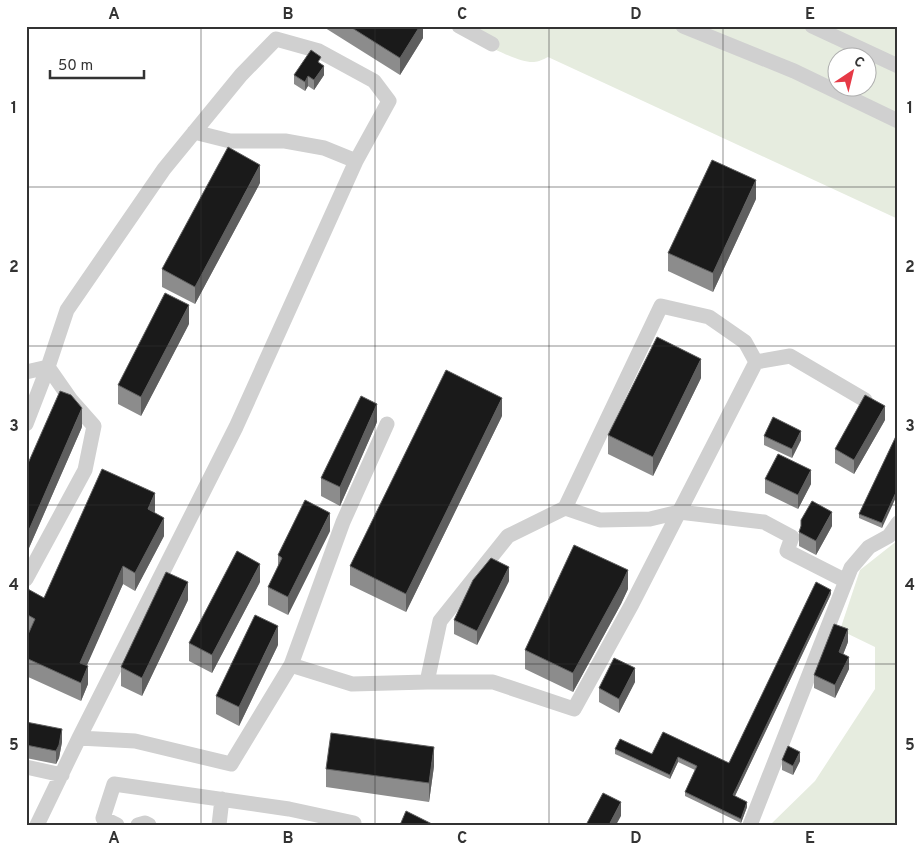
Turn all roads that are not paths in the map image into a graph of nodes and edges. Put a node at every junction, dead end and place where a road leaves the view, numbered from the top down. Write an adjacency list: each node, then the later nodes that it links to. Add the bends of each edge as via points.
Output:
1 (459, 26): 4 (street)
2 (683, 26): 6 (street, via 794,71)
3 (812, 26): 5 (street)
4 (492, 44)
5 (898, 66)
6 (898, 121)
7 (194, 132): 8 (street, via 230,141 285,140 324,148); 8 (street, via 276,39 320,51 374,81 389,101); 10 (street, via 164,169 67,310)
8 (356, 161): 22 (street, via 236,427)
9 (756, 362): 12 (street, via 790,356); 15 (street, via 745,342 709,317 661,306); 16 (street)
10 (48, 367): 11 (street); 13 (street); 18 (street, via 94,426 85,470)
11 (26, 372)
12 (865, 400)
13 (26, 424)
14 (387, 424): 20 (street, via 343,522)
15 (565, 508): 16 (street, via 600,520 650,520); 21 (street, via 508,536 440,621)
16 (679, 512): 19 (street, via 764,522 792,537 787,550); 21 (street, via 574,709 493,682)
17 (898, 524): 19 (street, via 889,536 868,547 851,568)
18 (26, 579)
19 (846, 581): 32 (street)
20 (291, 665): 21 (street, via 352,684); 22 (street, via 231,764 135,741)
21 (427, 682)
22 (76, 744): 24 (street)
23 (26, 767): 24 (street)
24 (62, 775): 26 (street)
25 (222, 799): 27 (street, via 114,784 103,818); 30 (street); 31 (street, via 289,809)
26 (38, 825)
27 (117, 825)
28 (138, 825): 29 (street)
29 (149, 825)
30 (219, 825)
31 (353, 825)
32 (750, 825)

